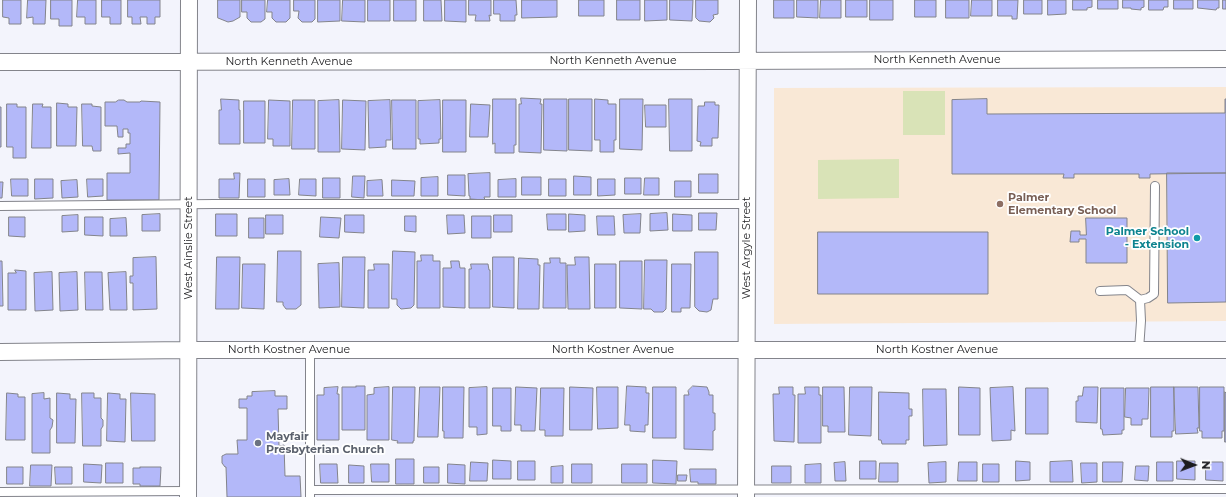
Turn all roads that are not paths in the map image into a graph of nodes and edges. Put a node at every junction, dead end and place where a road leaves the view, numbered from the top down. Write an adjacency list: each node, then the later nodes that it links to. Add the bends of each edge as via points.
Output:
1 (189, 0): 6 (street, West Ainslie Street)
2 (748, 0): 4 (street, West Argyle Street)
3 (1226, 59): 4 (street, North Kenneth Avenue)
4 (748, 61): 6 (street, North Kenneth Avenue); 9 (street, West Argyle Street)
5 (0, 62): 6 (street, North Kenneth Avenue)
6 (189, 62): 8 (street, West Ainslie Street)
7 (1155, 186): 12 (lane, via 1154,294)
8 (189, 204): 9 (lane); 10 (lane); 13 (street, West Ainslie Street)
9 (747, 204): 15 (street, West Argyle Street)
10 (0, 206)
11 (1100, 291): 12 (lane, via 1127,290)
12 (1140, 300): 16 (lane)
13 (188, 350): 14 (street, North Kostner Avenue); 18 (street, North Kostner Avenue); 23 (street, West Ainslie Street)
14 (310, 350): 15 (street, North Kostner Avenue); 21 (lane)
15 (746, 350): 16 (street, North Kostner Avenue); 22 (street, West Argyle Street)
16 (1139, 350): 17 (street, North Kostner Avenue)
17 (1226, 350)
18 (0, 352)
19 (1226, 489): 22 (lane)
20 (0, 492): 23 (lane)
21 (310, 493): 22 (lane)
22 (746, 493)
23 (188, 494)

